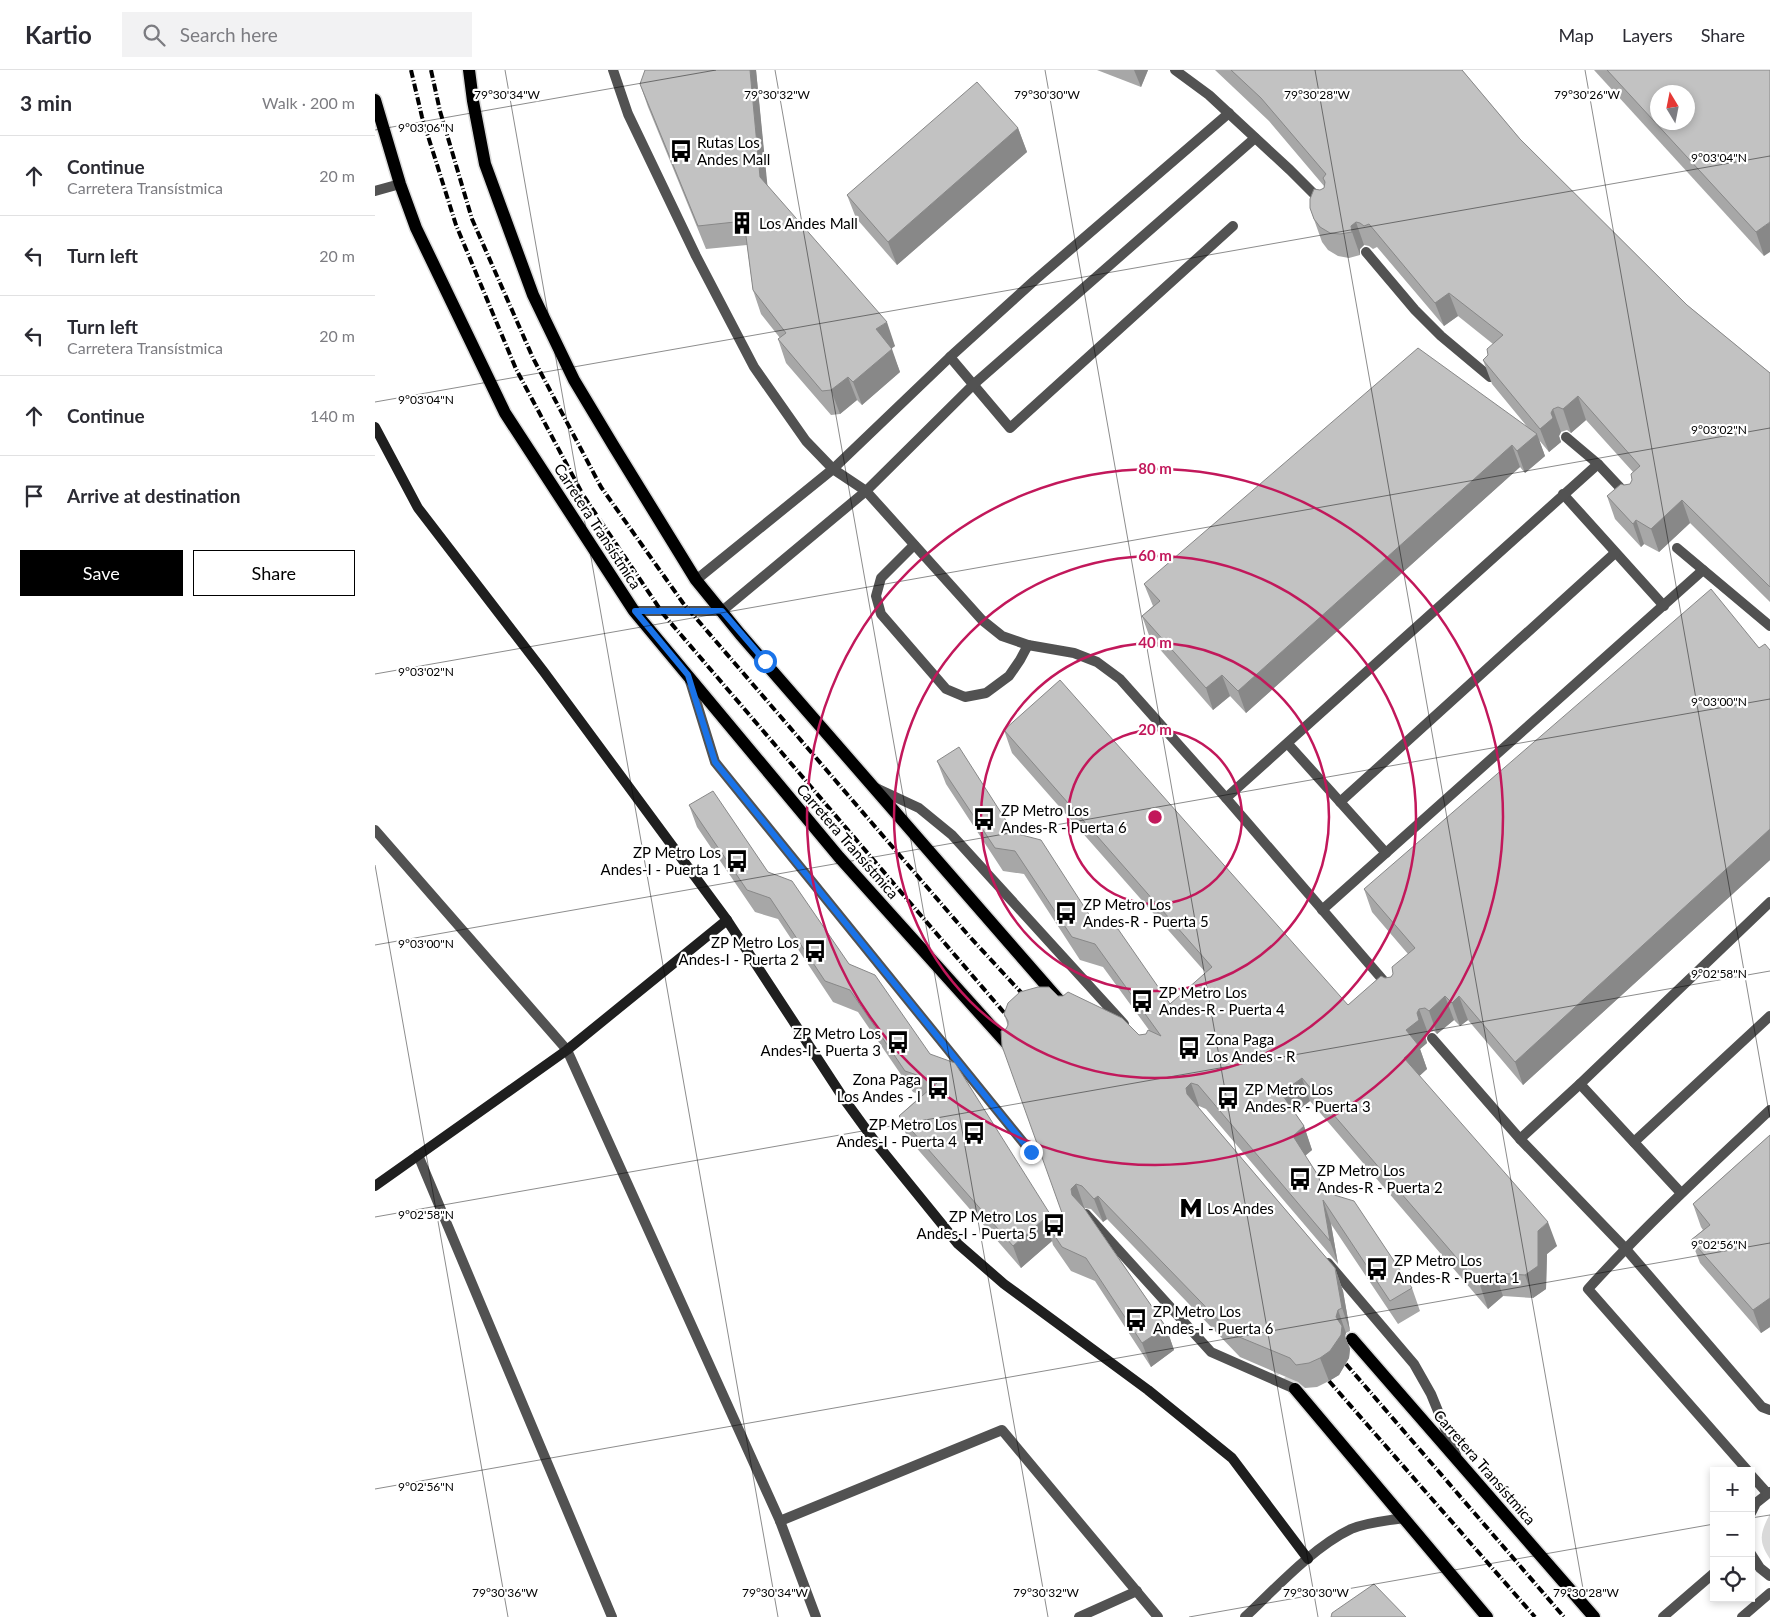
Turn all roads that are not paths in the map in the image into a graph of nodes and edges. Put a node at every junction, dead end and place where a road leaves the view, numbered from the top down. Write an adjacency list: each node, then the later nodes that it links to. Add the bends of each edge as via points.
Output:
1 (467, 70): 26 (main road, via 485,164 533,295 574,380)
2 (613, 70): 18 (street, via 628,114 754,367 806,441)
3 (1175, 70): 5 (street)
4 (375, 100): 7 (main road, Carretera Transístmica)
5 (1229, 114): 6 (street); 12 (street)
6 (1255, 138): 9 (street); 14 (street)
7 (400, 184): 8 (street); 28 (main road, Carretera Transístmica, via 416,228 505,413)
8 (375, 191)
9 (1327, 207)
10 (1233, 226): 14 (street, via 1010,428)
11 (1366, 252): 13 (street, via 1415,310)
12 (950, 357): 14 (street); 18 (street)
13 (1490, 377)
14 (974, 384): 19 (street)
15 (375, 426): 41 (street, via 418,508)
16 (1566, 437): 17 (street)
17 (1598, 464): 20 (street); 21 (street)
18 (833, 469): 19 (street); 26 (street)
19 (866, 491): 22 (street); 29 (street)
20 (1563, 494): 24 (street); 33 (street)
21 (1634, 502)
22 (914, 545): 31 (street, via 982,620 1003,636); 31 (street, via 881,578 876,596 881,614 946,689 965,697 986,693 1009,676)
23 (1677, 548): 25 (street)
24 (1615, 553): 27 (street); 36 (street)
25 (1703, 570): 27 (street); 30 (street)
26 (696, 580): 29 (main road)
27 (1664, 606): 38 (street)
28 (635, 611): 29 (street); 32 (main road, Carretera Transístmica)
29 (722, 611): 34 (main road)
30 (1770, 626)
31 (1028, 645): 35 (street, via 1074,653 1097,662 1120,678)
32 (688, 675): 47 (main road, Carretera Transístmica, via 839,857); 53 (street, via 715,762)
33 (1288, 744): 35 (street); 36 (street)
34 (875, 787): 43 (main road); 45 (street, via 919,808 952,835)
35 (1227, 798): 40 (street)
36 (1340, 802): 38 (street)
37 (375, 830): 48 (street)
38 (1385, 853): 40 (street)
39 (1770, 902): 49 (street)
40 (1322, 910): 42 (street)
41 (727, 920): 48 (street); 71 (street, via 875,1143 959,1244 1004,1284 1148,1390 1232,1458)
42 (1395, 995)
43 (1069, 1011)
44 (1770, 1016): 52 (street)
45 (1130, 1030)
46 (1432, 1038): 51 (street)
47 (1009, 1046)
48 (567, 1050): 54 (street); 69 (street)
49 (1580, 1084): 51 (street); 52 (street)
50 (1770, 1110): 56 (street)
51 (1520, 1139): 58 (street)
52 (1634, 1142): 56 (street)
53 (1031, 1152)
54 (418, 1155): 55 (street); 76 (street)
55 (375, 1186)
56 (1681, 1193): 58 (street)
57 (1086, 1214): 61 (street, via 1211,1352)
58 (1625, 1248): 62 (street, via 1762,1407); 64 (street, via 1588,1289)
59 (1323, 1258): 63 (street, via 1414,1364 1431,1394)
60 (1351, 1338): 63 (main road, Carretera Transístmica)
61 (1295, 1389): 68 (main road)
62 (1770, 1410)
63 (1459, 1460): 82 (main road, Carretera Transístmica)
64 (1744, 1467)
65 (1755, 1479): 66 (street)
66 (1769, 1492): 67 (street)
67 (1755, 1505)
68 (1403, 1518): 71 (street, via 1351,1529); 81 (main road)
69 (780, 1522): 74 (street, via 1002,1430); 77 (street)
70 (1753, 1557): 73 (street)
71 (1308, 1558): 80 (street)
72 (1710, 1576): 83 (street)
73 (1770, 1576)
74 (1137, 1591): 78 (street); 79 (street)
75 (1770, 1594): 84 (street)
76 (612, 1617)
77 (816, 1617)
78 (1079, 1617)
79 (1158, 1617)
80 (1245, 1617)
81 (1487, 1617)
82 (1594, 1617)
83 (1663, 1617)
84 (1743, 1617)

